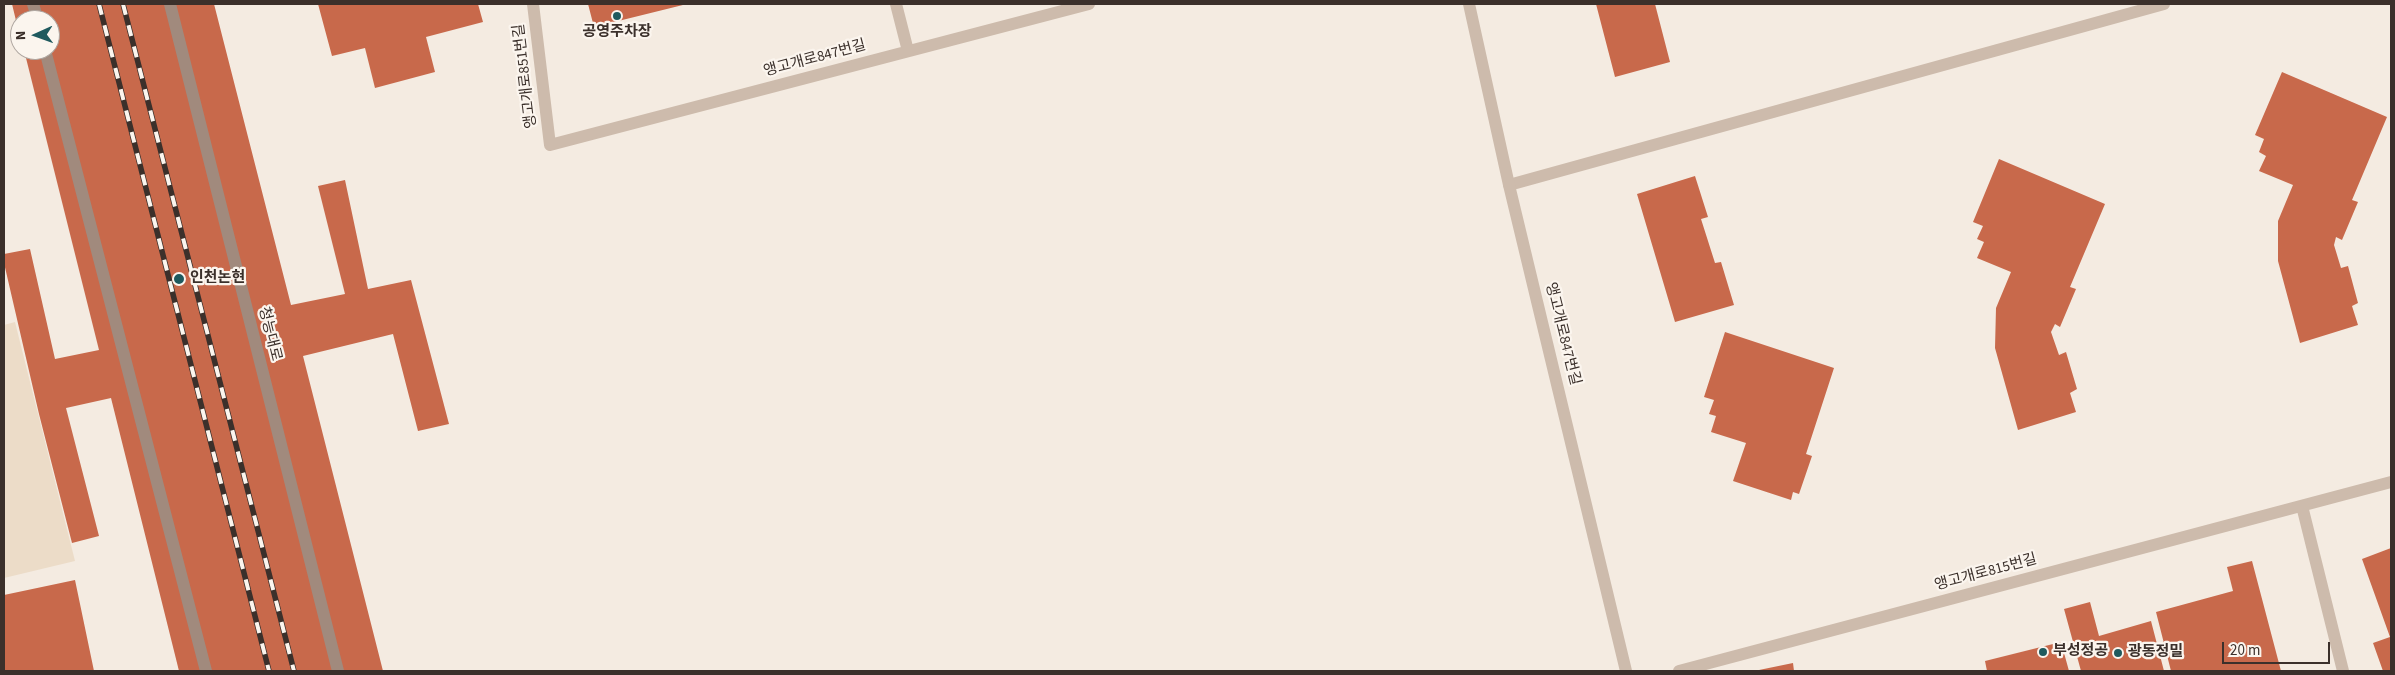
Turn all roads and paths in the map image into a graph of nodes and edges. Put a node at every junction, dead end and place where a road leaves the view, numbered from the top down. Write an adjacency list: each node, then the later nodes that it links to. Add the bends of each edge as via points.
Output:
1 (170, 4): 14 (main road, 청능대로)
2 (533, 4): 9 (street, 앵고개로851번길)
3 (896, 4): 7 (street)
4 (1089, 4): 7 (street, 앵고개로847번길)
5 (1469, 4): 10 (street, 앵고개로847번길)
6 (2164, 4): 10 (street)
7 (908, 51): 9 (street, 앵고개로847번길)
8 (48, 60): 13 (main road)
9 (550, 145)
10 (1509, 185): 15 (street, 앵고개로847번길)
11 (2391, 482): 12 (street, 앵고개로815번길)
12 (2302, 506): 16 (street, 앵고개로815번길); 17 (street)
13 (206, 671)
14 (338, 671)
15 (1626, 671)
16 (1679, 671)
17 (2343, 671)

